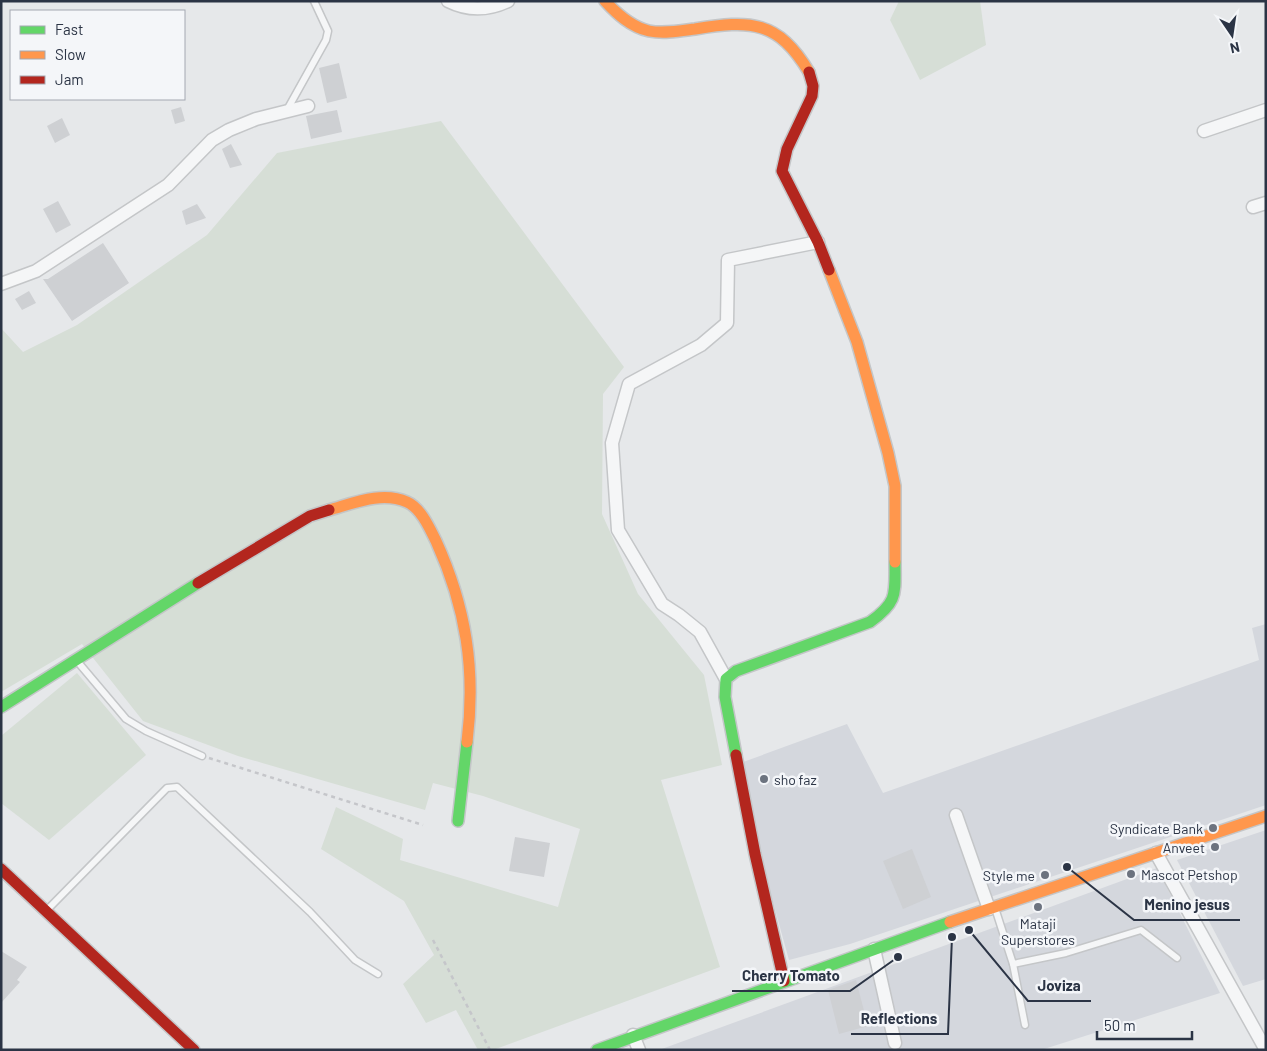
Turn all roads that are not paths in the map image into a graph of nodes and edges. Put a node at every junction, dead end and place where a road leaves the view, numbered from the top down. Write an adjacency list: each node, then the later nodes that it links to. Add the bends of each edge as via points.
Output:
1 (314, 1): 7 (lane, via 328,31 326,40)
2 (448, 1): 3 (street, via 472,10)
3 (508, 1)
4 (605, 1): 11 (street, via 636,26 655,32 754,24 771,30 794,53 811,73 813,89 782,159 782,171)
5 (308, 106): 7 (street)
6 (1266, 110): 8 (street)
7 (286, 111): 12 (street, via 229,130 212,140 168,185 36,271)
8 (1204, 131)
9 (1266, 203): 10 (street)
10 (1253, 207)
11 (818, 242): 14 (street, via 857,342 894,478 895,593 888,609 870,622 736,671); 14 (street, via 728,260 727,323 702,345 629,384 612,444 618,530 662,604 700,632)
12 (1, 284)
13 (76, 660): 15 (street); 16 (lane, via 126,719); 19 (street, via 310,516 372,498 399,499 410,503 428,524 462,609 470,663 469,730)
14 (726, 679): 28 (street, via 725,697 755,854)
15 (1, 707)
16 (202, 756)
17 (956, 815): 22 (street)
18 (1266, 816): 20 (street)
19 (458, 821)
20 (1156, 853): 22 (street); 32 (street)
21 (2, 872): 23 (street)
22 (992, 908): 24 (street); 26 (lane)
23 (46, 911): 27 (lane, via 167,788 176,788 310,912 354,960); 33 (street)
24 (874, 949): 28 (street); 31 (street)
25 (1176, 958): 26 (lane, via 1141,930 1066,953)
26 (1013, 964): 29 (lane)
27 (378, 974)
28 (784, 981): 30 (street)
29 (1025, 1025)
30 (633, 1035): 34 (street); 35 (street)
31 (895, 1043)
32 (1265, 1046)
33 (194, 1050)
34 (596, 1050)
35 (639, 1050)

